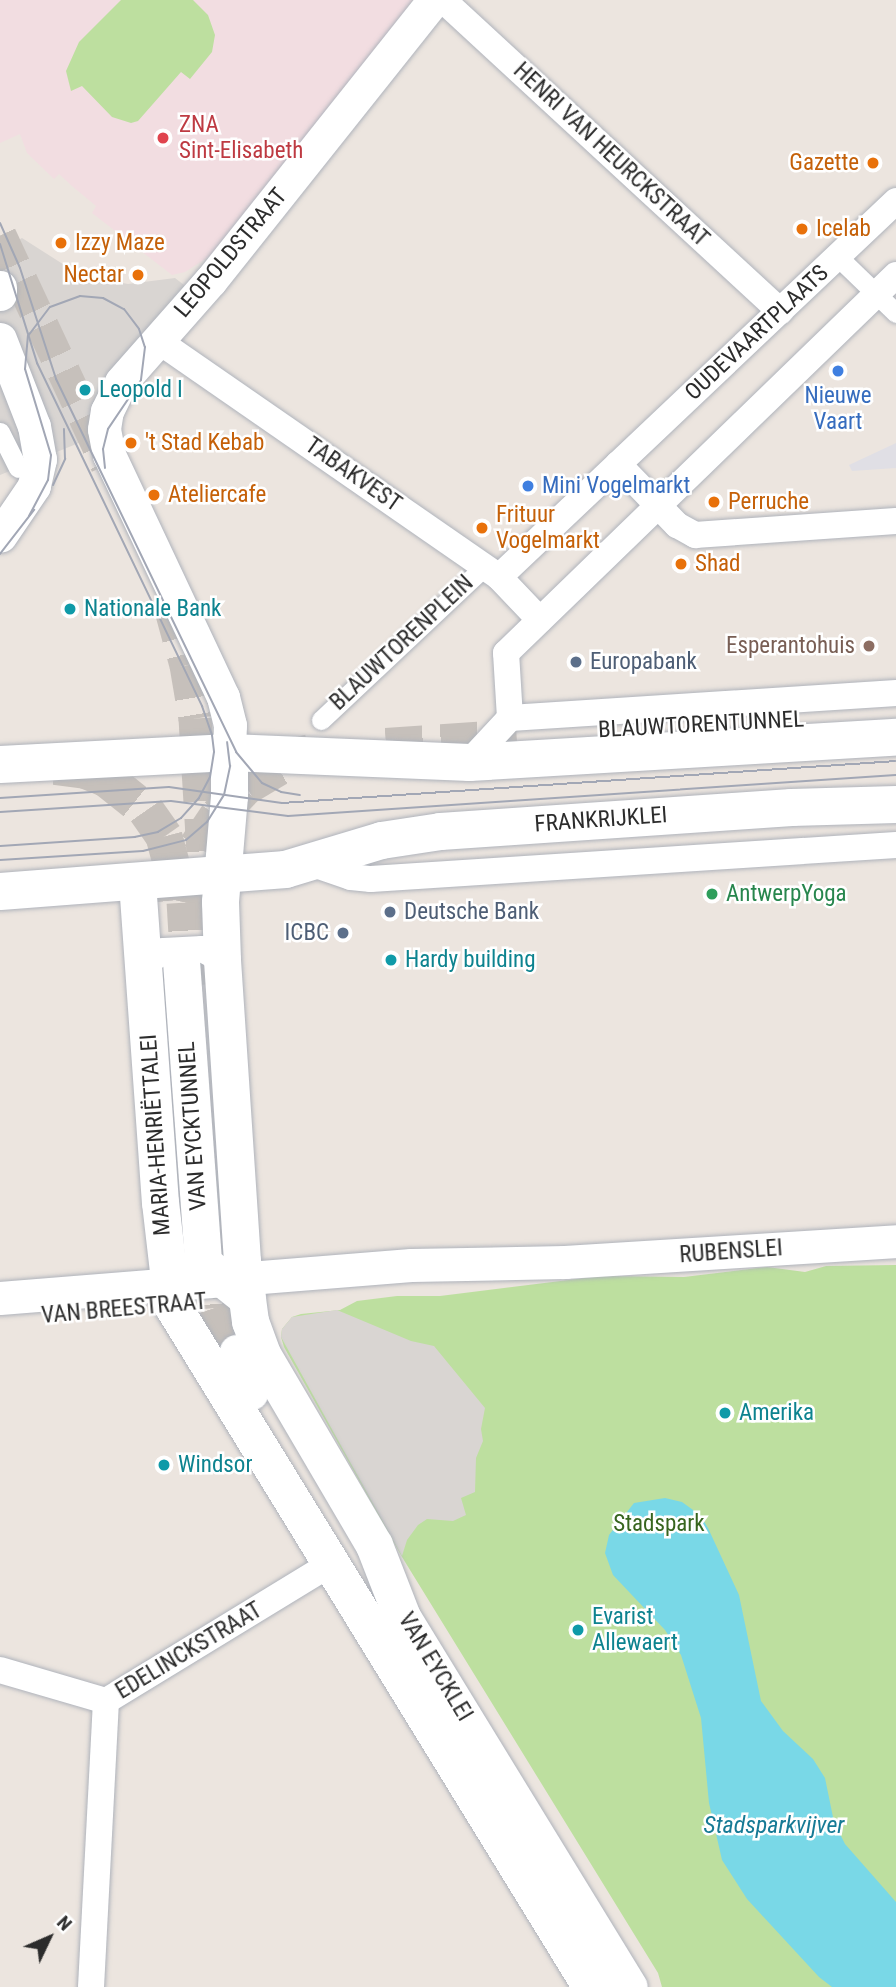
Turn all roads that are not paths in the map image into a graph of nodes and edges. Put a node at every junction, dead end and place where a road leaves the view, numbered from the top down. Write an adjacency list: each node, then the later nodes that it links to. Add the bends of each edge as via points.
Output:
1 (427, 3): 6 (street, HENRI VAN HEURCKSTRAAT); 8 (street, LEOPOLDSTRAAT, via 211,280)
2 (896, 201): 3 (street, OUDEVAARTPLAATS)
3 (838, 256): 5 (street); 6 (street, OUDEVAARTPLAATS)
4 (896, 275): 5 (street)
5 (891, 301): 12 (street)
6 (780, 311): 10 (street, OUDEVAARTPLAATS)
7 (0, 339): 14 (street, via 37,437 40,469)
8 (157, 340): 15 (street, TABAKVEST); 21 (street, LEOPOLDSTRAAT, via 113,394 104,429 111,458 223,697 229,716)
9 (0, 432): 11 (street)
10 (618, 464): 12 (street); 15 (street, OUDEVAARTPLAATS)
11 (18, 468)
12 (658, 506): 13 (street, via 684,532 695,535); 16 (street)
13 (896, 521)
14 (7, 527)
15 (491, 572): 16 (street, TABAKVEST); 18 (street, BLAUWTORENPLEIN)
16 (540, 620): 19 (street, via 506,653)
17 (896, 693): 19 (street)
18 (321, 720)
19 (513, 727): 20 (main road, BLAUWTORENTUNNEL, via 810,718); 22 (street)
20 (889, 738): 22 (main road)
21 (229, 752): 22 (main road); 23 (main road); 29 (main road)
22 (469, 762)
23 (0, 764)
24 (896, 803): 28 (main road, FRANKRIJKLEI, via 409,834)
25 (896, 814): 27 (street)
26 (896, 845): 27 (street, FRANKRIJKLEI)
27 (867, 846): 28 (street, FRANKRIJKLEI, via 371,879)
28 (310, 863): 29 (main road, FRANKRIJKLEI)
29 (223, 875): 30 (main road, FRANKRIJKLEI); 32 (main road)
30 (136, 883): 31 (main road, FRANKRIJKLEI); 34 (main road, MARIA-HENRIËTTALEI)
31 (0, 891)
32 (222, 960): 34 (street, via 202,948 164,951); 36 (main road)
33 (181, 961): 36 (main road, VAN EYCKTUNNEL, via 203,1263)
34 (143, 965): 37 (main road, MARIA-HENRIËTTALEI)
35 (896, 1241): 36 (street, RUBENSLEI, via 565,1262 414,1283)
36 (239, 1286): 37 (street, VAN BREESTRAAT); 47 (main road, VAN EYCKLEI, via 262,1354 374,1545 402,1617)
37 (170, 1295): 38 (street, VAN BREESTRAAT); 39 (street, VAN BREESTRAAT); 41 (main road, VAN EYCKLEI)
38 (0, 1298)
39 (0, 1320)
40 (232, 1351): 42 (main road, VAN EYCKLEI, via 251,1393 345,1550)
41 (330, 1565): 42 (main road, VAN EYCKLEI); 44 (street, EDELINCKSTRAAT)
42 (372, 1635): 46 (main road, VAN EYCKLEI)
43 (0, 1670): 44 (street, EDELINCKSTRAAT)
44 (106, 1701): 45 (street)
45 (91, 1987)
46 (591, 1987)
47 (629, 1987)

